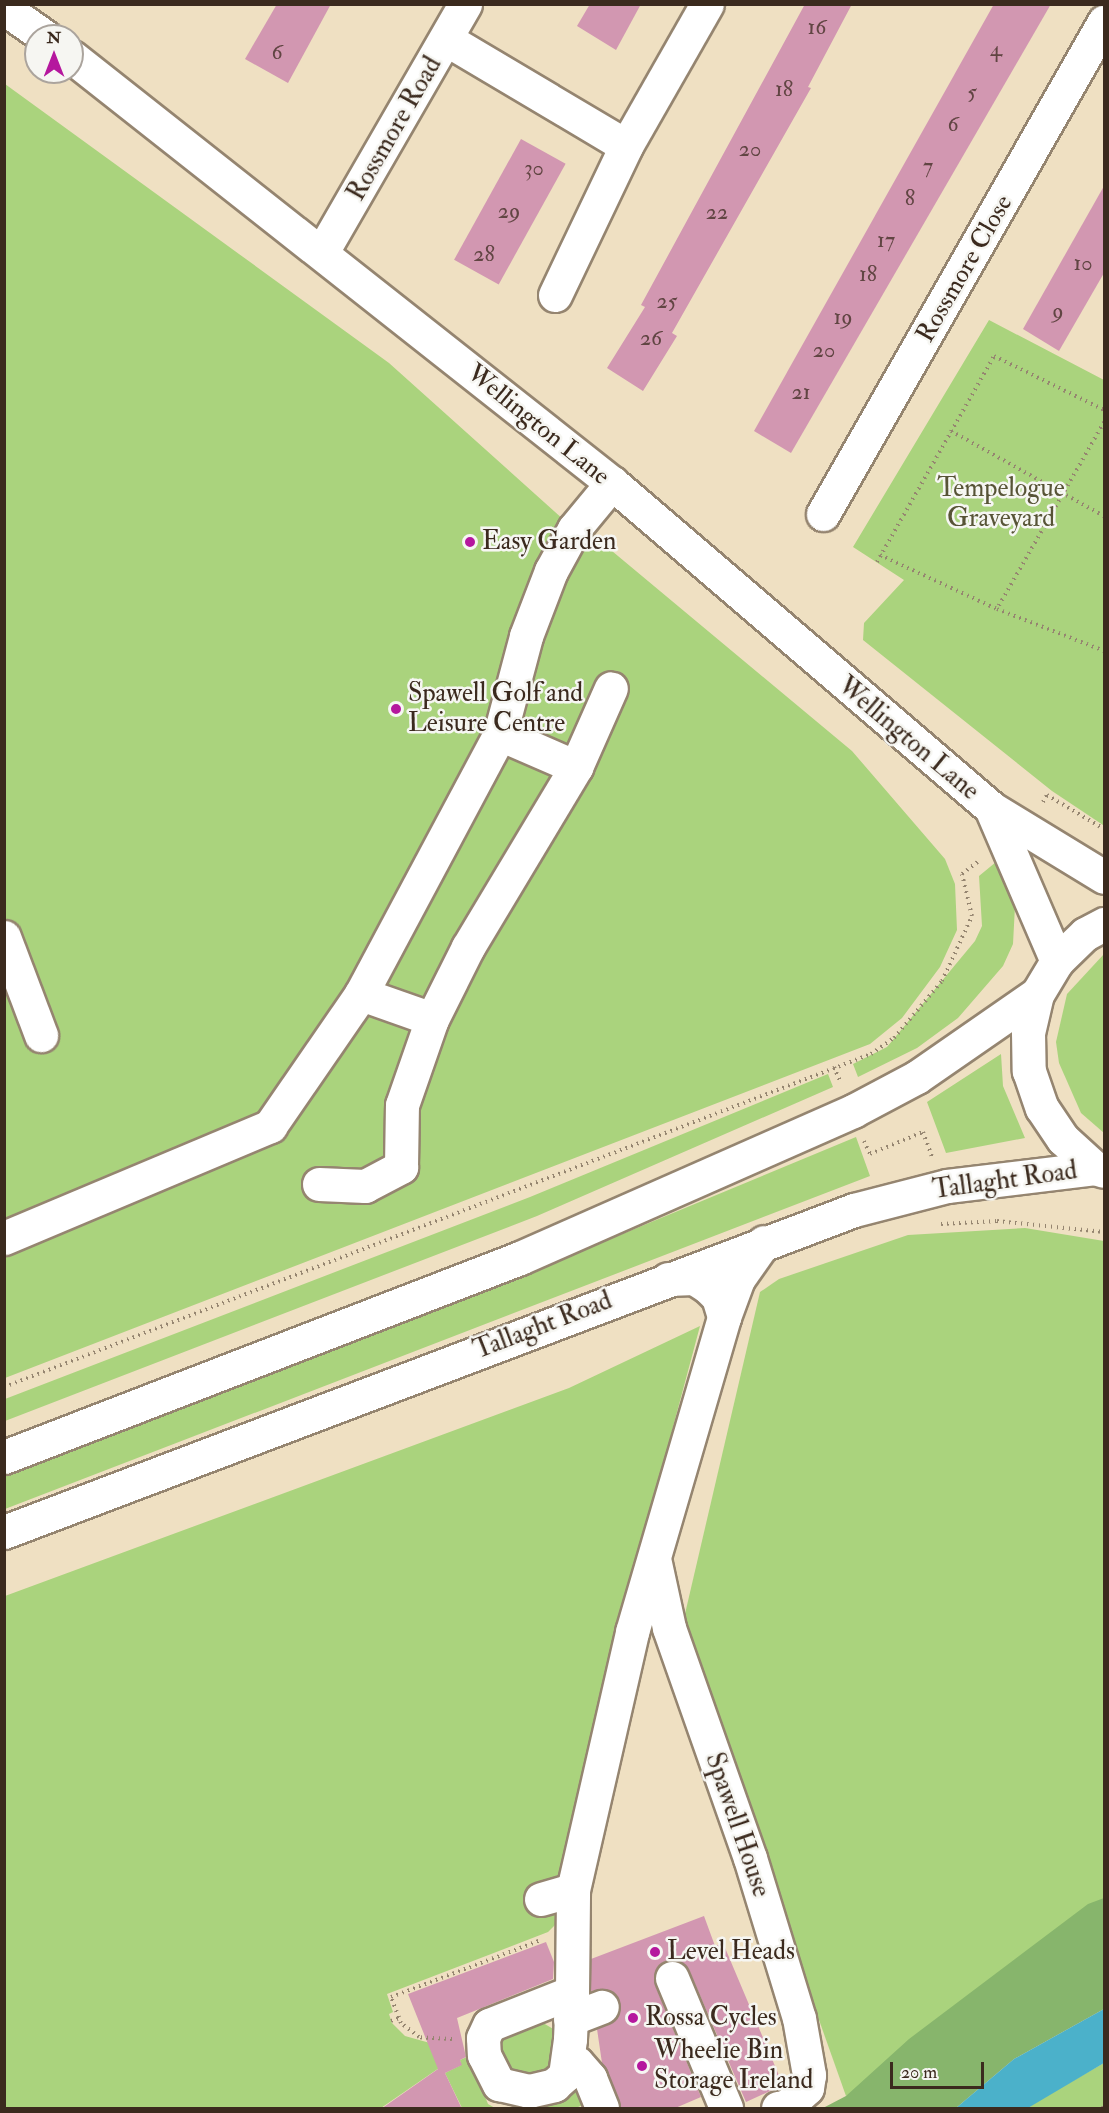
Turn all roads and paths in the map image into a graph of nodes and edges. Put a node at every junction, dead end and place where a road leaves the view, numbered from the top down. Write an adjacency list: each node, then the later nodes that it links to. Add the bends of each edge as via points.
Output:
1 (465, 4): 6 (street, Rossmore Road)
2 (707, 4): 8 (street)
3 (4, 8): 5 (street)
4 (1104, 22): 16 (street, Rossmore Close)
5 (27, 24)
6 (446, 39): 8 (street); 9 (street, Rossmore Road)
7 (84, 66): 9 (street, Wellington Lane)
8 (626, 146): 10 (street)
9 (322, 252): 14 (street, Wellington Lane)
10 (555, 295)
11 (1104, 410): 13 (path, via 994,356)
12 (1104, 422): 15 (path)
13 (951, 431): 15 (path); 18 (path)
14 (612, 483): 23 (street, via 574,529 551,570 526,636); 25 (street, Wellington Lane)
15 (1064, 493): 17 (path); 20 (path)
16 (823, 514)
17 (1104, 516)
18 (880, 555): 19 (path); 20 (path)
19 (877, 561)
20 (998, 609): 21 (path)
21 (1104, 651)
22 (611, 688): 24 (street)
23 (500, 734): 24 (street); 33 (street)
24 (576, 767): 35 (street, via 468,947)
25 (990, 808): 29 (street, Wellington Lane); 32 (street, Wellington Lane)
26 (1037, 811): 27 (path, via 1047,795)
27 (1104, 829)
28 (962, 874): 37 (path, via 972,916 942,981 894,1038 872,1054)
29 (1104, 877)
30 (1104, 924): 32 (street, via 1085,934)
31 (4, 937): 36 (street)
32 (1057, 961): 34 (street)
33 (361, 994): 35 (street); 45 (street, via 270,1125)
34 (1037, 994): 41 (street, via 1028,1032 1029,1071 1041,1108 1063,1139); 50 (street, via 917,1077 842,1116 520,1258)
35 (432, 1019): 42 (street, via 402,1105 401,1167 365,1186)
36 (41, 1035)
37 (834, 1067): 38 (path); 49 (path)
38 (841, 1083)
39 (862, 1134): 40 (path, via 870,1154 923,1132)
40 (933, 1157)
41 (1100, 1169): 46 (street, Tallaght Road, via 947,1186 854,1210)
42 (319, 1184)
43 (928, 1226): 44 (path, via 998,1221)
44 (1104, 1232)
45 (4, 1238)
46 (764, 1242): 47 (street, Tallaght Road); 48 (street, Spawell House, via 738,1279)
47 (668, 1279): 48 (street, via 694,1278 708,1287 718,1297); 51 (street, Tallaght Road)
48 (724, 1317): 52 (street, Spawell House)
49 (4, 1387)
50 (4, 1457)
51 (4, 1532)
52 (654, 1558): 53 (street, Spawell House, via 632,1632); 63 (street, Spawell House, via 669,1628 784,1965 807,2056 809,2075)
53 (573, 1890): 54 (street); 57 (street, Spawell House)
54 (541, 1899)
55 (546, 1937): 59 (path, via 391,1997)
56 (672, 1978): 65 (street)
57 (571, 2006): 58 (street, Spawell House); 62 (street, Spawell House); 62 (street, Spawell House, via 495,2020 483,2038 491,2074 508,2089 529,2091 554,2085)
58 (602, 2007)
59 (399, 2018): 60 (path); 61 (path)
60 (391, 2021)
61 (419, 2037)
62 (579, 2069): 64 (street)
63 (790, 2100)
64 (602, 2109)
65 (726, 2109)

